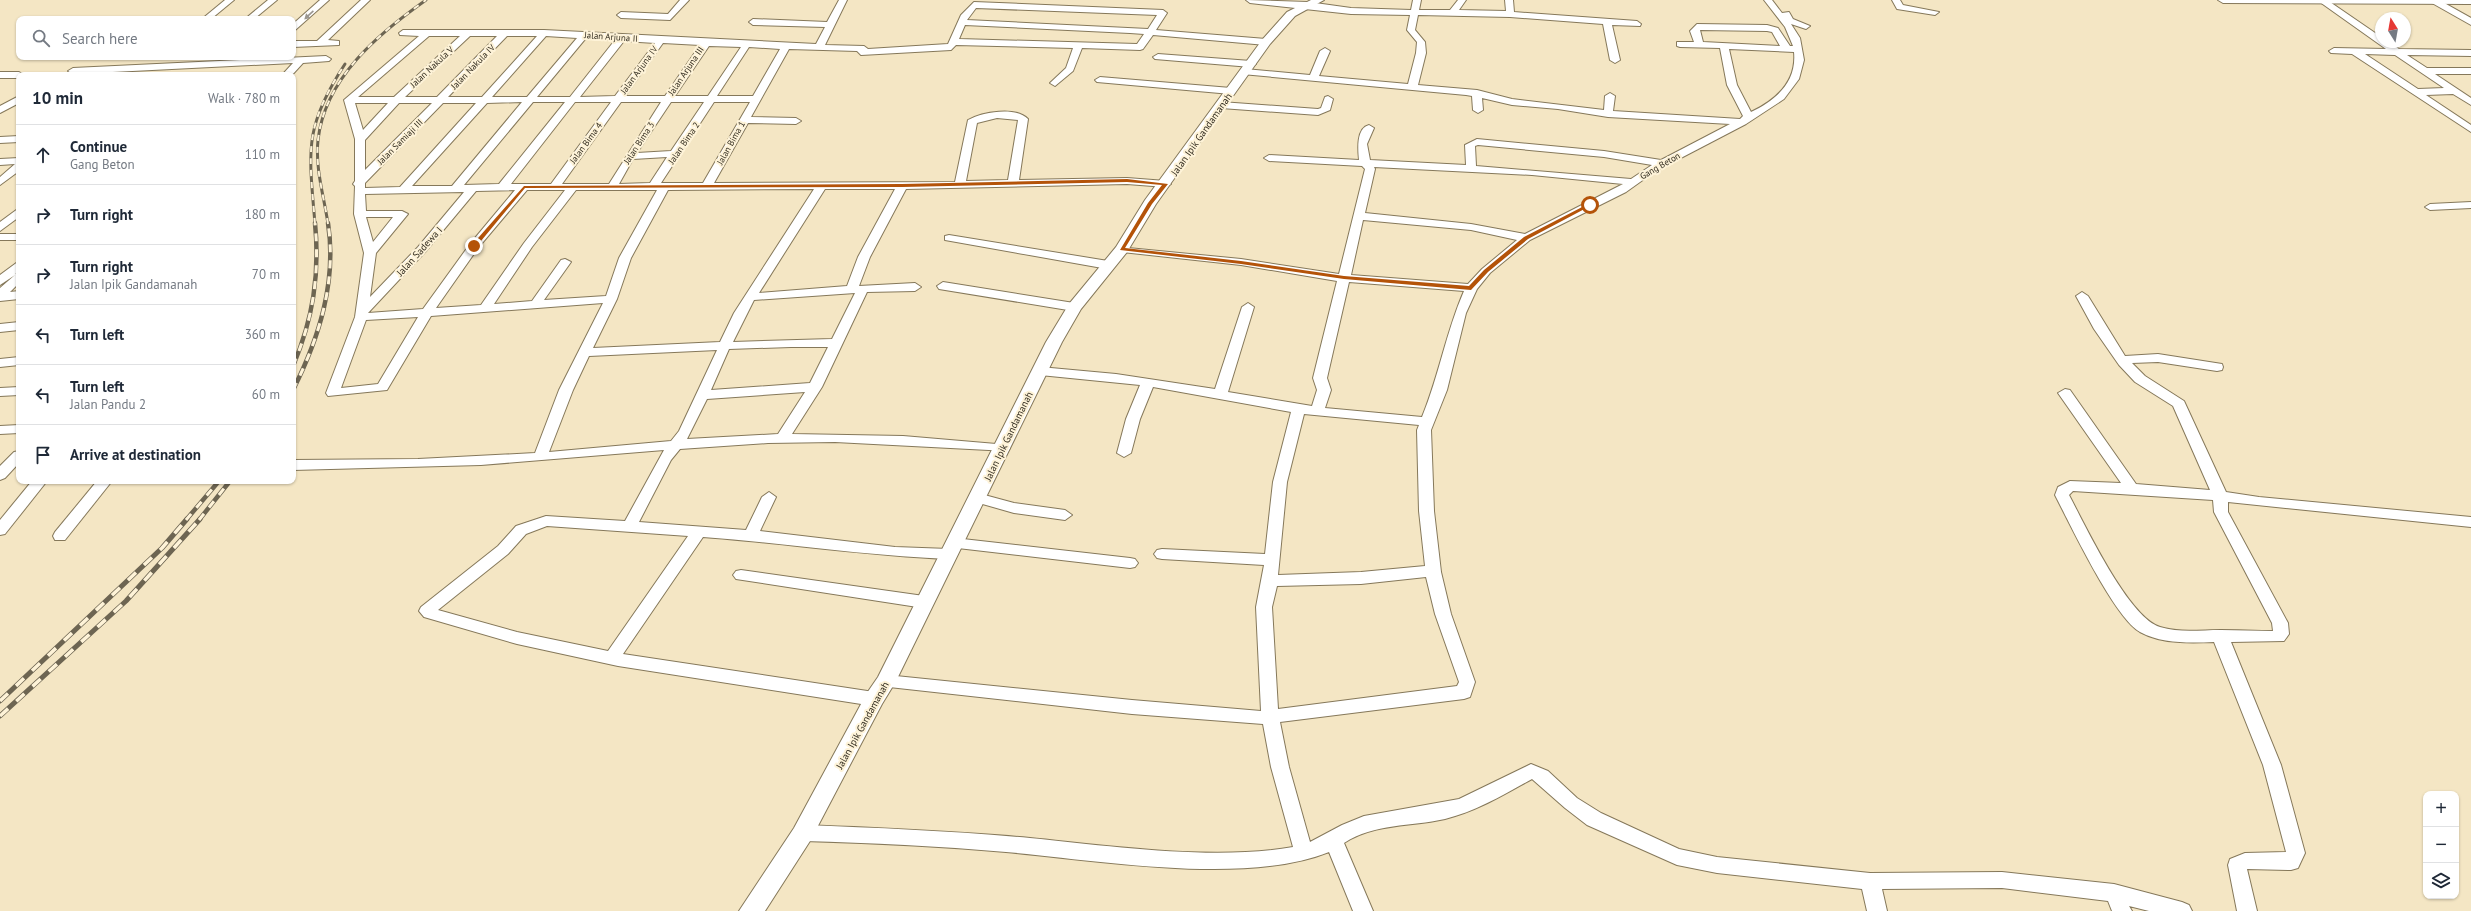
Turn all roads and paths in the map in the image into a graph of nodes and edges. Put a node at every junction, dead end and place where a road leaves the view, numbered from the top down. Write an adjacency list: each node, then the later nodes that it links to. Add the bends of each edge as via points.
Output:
1 (230, 0): 30 (street)
2 (273, 0): 31 (street)
3 (314, 0): 32 (street)
4 (325, 0): 39 (street, one-way to 39)
5 (366, 0): 52 (street)
6 (685, 0): 29 (street, via 670,17)
7 (843, 0): 38 (street)
8 (1120, 0): 23 (street)
9 (1250, 0): 21 (street)
10 (1417, 0): 24 (street)
11 (1462, 0): 25 (street)
12 (1510, 0): 28 (street)
13 (1768, 0): 69 (street, Gang Beton, via 1788,25)
14 (1778, 0): 41 (street, via 1790,21)
15 (1896, 0): 26 (street, via 1900,7)
16 (2223, 0): 17 (street)
17 (2321, 0): 18 (street); 49 (street)
18 (2436, 1): 19 (street); 36 (street)
19 (2456, 1): 20 (street); 27 (street)
20 (2471, 1)
21 (1310, 4): 24 (street, via 1351,11); 54 (street, Jalan Ipik Gandamanah, via 1286,18)
22 (1078, 10): 23 (street); 35 (street, via 974,6); 40 (street)
23 (1116, 11): 42 (street, via 1163,14)
24 (1414, 12): 25 (street); 97 (street, via 1411,30 1421,42 1421,53)
25 (1454, 12): 28 (street)
26 (1935, 12)
27 (2471, 13)
28 (1510, 14): 33 (street)
29 (621, 15)
30 (210, 16)
31 (253, 16)
32 (295, 16)
33 (1607, 21): 37 (street); 79 (street)
34 (753, 22): 38 (street)
35 (962, 22): 40 (street); 53 (street)
36 (2471, 22)
37 (1637, 24)
38 (832, 25): 66 (street)
39 (296, 26)
40 (1067, 26): 42 (street); 61 (street)
41 (1806, 26)
42 (1150, 31): 54 (street); 64 (street, via 1140,47)
43 (404, 33): 45 (street, Jalan Arjuna II)
44 (468, 33): 45 (street, Jalan Arjuna II); 46 (street, Jalan Arjuna II); 109 (street, Jalan Nakula V)
45 (426, 34): 108 (street)
46 (505, 34): 47 (street, Jalan Arjuna II); 110 (street, Jalan Nakula IV)
47 (544, 34): 48 (street, Jalan Arjuna II); 111 (street)
48 (583, 36): 50 (street, Jalan Arjuna II); 104 (street)
49 (2375, 37)
50 (621, 38): 51 (street, Jalan Arjuna II); 105 (street)
51 (661, 40): 56 (street, Jalan Arjuna II); 112 (street, Jalan Arjuna IV)
52 (320, 42): 55 (street); 57 (street)
53 (954, 42): 61 (street); 66 (street, Jalan Arjuna II, via 949,48 875,52 861,52 864,48)
54 (1266, 42): 83 (street, Jalan Ipik Gandamanah)
55 (336, 43)
56 (706, 43): 58 (street, Jalan Arjuna II); 113 (street, Jalan Arjuna III)
57 (296, 44)
58 (747, 44): 63 (street, Jalan Arjuna II); 103 (street, Jalan Bima 2)
59 (1680, 44): 60 (street)
60 (1698, 44): 65 (street); 68 (street, via 1694,31 1697,27 1767,28 1775,30)
61 (1056, 45): 64 (street)
62 (2459, 45): 74 (street)
63 (786, 46): 66 (street, Jalan Arjuna II); 106 (street, Jalan Bima 1)
64 (1078, 46): 96 (street, via 1070,69)
65 (1724, 46): 68 (street); 122 (street, via 1732,85)
66 (819, 47)
67 (2391, 48): 73 (street)
68 (1786, 49): 69 (street)
69 (1798, 50): 122 (street, Gang Beton, via 1800,66 1790,88 1770,106)
70 (1325, 51): 94 (street)
71 (2334, 51): 72 (street)
72 (2354, 51): 73 (street); 100 (street)
73 (2398, 53): 74 (street); 85 (street)
74 (2471, 53)
75 (1158, 56): 83 (street)
76 (246, 60): 77 (street); 81 (street); 89 (street)
77 (260, 60): 80 (street); 90 (street)
78 (326, 60): 80 (street)
79 (1615, 60)
80 (300, 61): 91 (street)
81 (192, 65): 82 (street); 88 (street)
82 (145, 67): 84 (street); 87 (street)
83 (1248, 68): 94 (street); 98 (street, Jalan Ipik Gandamanah)
84 (74, 71)
85 (2426, 71): 86 (street); 99 (street)
86 (2471, 71)
87 (138, 72)
88 (184, 72)
89 (232, 72)
90 (246, 72)
91 (290, 72)
92 (0, 75): 93 (street)
93 (16, 75)
94 (1313, 78): 97 (street)
95 (1100, 80): 98 (street)
96 (1055, 83)
97 (1412, 88): 101 (street)
98 (1231, 91): 116 (street, Jalan Ipik Gandamanah)
99 (2454, 91): 100 (street); 115 (street)
100 (2415, 92): 120 (street)
101 (1477, 93): 118 (street); 119 (street, via 1512,102)
102 (1610, 96): 119 (street)
103 (713, 98): 106 (street); 113 (street); 132 (street, Jalan Bima 2)
104 (530, 99): 105 (street); 111 (street); 156 (street)
105 (573, 99): 112 (street); 149 (street)
106 (755, 99): 123 (street, Jalan Bima 1)
107 (1328, 99): 116 (street, via 1325,110 1318,112)
108 (350, 100): 109 (street); 128 (street)
109 (396, 100): 110 (street); 128 (street, Jalan Nakula V)
110 (442, 100): 111 (street); 155 (street, Jalan Samiaji III)
111 (486, 100): 158 (street)
112 (617, 100): 113 (street); 151 (street, Jalan Bima 4)
113 (667, 100): 133 (street, Jalan Bima 3)
114 (16, 101): 117 (street)
115 (2471, 102)
116 (1221, 106): 145 (street, Jalan Ipik Gandamanah)
117 (0, 110)
118 (1478, 110)
119 (1608, 114): 122 (street)
120 (2454, 118): 121 (street); 126 (street)
121 (2471, 118)
122 (1745, 119): 138 (street, Gang Beton)
123 (744, 120): 124 (street); 147 (street, Jalan Bima 1)
124 (796, 121)
125 (1369, 128): 137 (street, via 1362,144)
126 (2471, 129)
127 (16, 131): 129 (street)
128 (360, 139): 155 (street)
129 (2, 140): 130 (street)
130 (16, 140)
131 (16, 154): 136 (street)
132 (676, 154): 133 (street); 154 (street, Jalan Bima 2)
133 (630, 156): 153 (street, Jalan Bima 3)
134 (1269, 158): 137 (street)
135 (16, 161): 136 (street)
136 (4, 162)
137 (1365, 163): 140 (street); 163 (street, via 1370,169)
138 (1664, 164): 140 (street, via 1604,154 1477,142 1470,146); 142 (street, Gang Beton)
139 (16, 169): 141 (street)
140 (1471, 170): 142 (street, via 1532,172)
141 (0, 182)
142 (1633, 182): 168 (street, Gang Beton)
143 (960, 184): 144 (street); 144 (street, via 972,122 979,117 1009,115 1020,116 1023,119); 148 (street)
144 (1013, 184): 145 (street, via 1127,180)
145 (1166, 184): 169 (street, Jalan Ipik Gandamanah, via 1150,203)
146 (822, 185): 147 (street); 148 (street); 186 (street)
147 (707, 186): 154 (street)
148 (902, 186): 182 (street, via 864,257)
149 (503, 187): 150 (street); 157 (street)
150 (524, 187): 151 (street); 192 (street, via 474,246)
151 (554, 187): 152 (street)
152 (573, 187): 153 (street); 191 (street, via 528,245)
153 (612, 187): 154 (street)
154 (659, 187): 187 (street, Jalan Bima 2, via 625,258)
155 (358, 188): 158 (street); 161 (street)
156 (456, 188): 157 (street); 158 (street)
157 (473, 188): 193 (street, Jalan Sadewa I)
158 (404, 189)
159 (2471, 205): 160 (street)
160 (2430, 207)
161 (360, 214): 170 (street); 170 (street, via 402,214)
162 (16, 215): 164 (street)
163 (1360, 216): 168 (street, via 1480,229); 177 (street)
164 (0, 228)
165 (0, 237): 166 (street)
166 (16, 237)
167 (949, 238): 172 (street)
168 (1526, 238): 181 (street, Gang Beton, via 1486,271)
169 (1122, 249): 172 (street, Jalan Ipik Gandamanah); 177 (street, via 1241,262)
170 (370, 253): 193 (street)
171 (565, 262): 188 (street)
172 (1108, 265): 189 (street, Jalan Ipik Gandamanah)
173 (0, 266): 174 (street)
174 (16, 269)
175 (16, 271): 178 (street)
176 (16, 273): 184 (street)
177 (1344, 278): 181 (street); 212 (street, via 1322,368 1320,378 1324,390)
178 (0, 281)
179 (943, 286): 189 (street)
180 (915, 287): 182 (street)
181 (1471, 288): 213 (street, Gang Beton, via 1460,313 1440,390)
182 (857, 290): 186 (street); 196 (street)
183 (16, 295): 184 (street)
184 (0, 296)
185 (2082, 296): 199 (street, via 2095,320)
186 (750, 297): 197 (street)
187 (610, 299): 188 (street); 198 (street, Jalan Bima 2)
188 (535, 305): 191 (street)
189 (1074, 307): 203 (street, Jalan Ipik Gandamanah)
190 (1248, 307): 210 (street)
191 (484, 309): 192 (street)
192 (428, 311): 193 (street); 193 (street, via 382,387 334,394 332,393)
193 (362, 315)
194 (16, 326): 195 (street)
195 (0, 328)
196 (838, 344): 197 (street, via 791,343); 205 (street)
197 (722, 347): 198 (street); 209 (street)
198 (586, 352): 220 (street, Jalan Bima 2, via 566,390)
199 (2124, 360): 202 (street, via 2158,358); 227 (street, via 2142,381 2172,397 2179,404)
200 (16, 361): 201 (street)
201 (0, 363)
202 (2217, 367)
203 (1040, 371): 204 (street); 218 (street, Jalan Ipik Gandamanah)
204 (1148, 383): 210 (street); 219 (street, via 1133,419)
205 (815, 387): 209 (street); 216 (street)
206 (16, 391): 207 (street)
207 (0, 392)
208 (2065, 393): 226 (street)
209 (703, 395): 217 (street)
210 (1220, 396): 211 (street)
211 (1298, 410): 212 (street); 239 (street, via 1280,482)
212 (1317, 411): 213 (street)
213 (1427, 422): 241 (street, Gang Beton, via 1424,430 1426,484)
214 (16, 429): 215 (street)
215 (0, 430)
216 (781, 440): 217 (street, via 735,440); 218 (street, via 925,440)
217 (674, 446): 220 (street); 232 (street)
218 (1003, 448): 229 (street, Jalan Ipik Gandamanah)
219 (1124, 453)
220 (540, 457): 222 (street, via 412,465)
221 (16, 458): 223 (street)
222 (296, 464)
223 (0, 475)
224 (38, 484): 233 (street)
225 (103, 484): 236 (street)
226 (2131, 487): 227 (street); 245 (street, via 2070,486 2063,490 2062,495 2118,594 2137,622 2165,634)
227 (2220, 495): 231 (street, via 2259,502); 245 (street, via 2221,512 2280,623 2281,634 2270,638)
228 (769, 497): 235 (street)
229 (977, 498): 230 (street, via 1014,508); 237 (street, Jalan Ipik Gandamanah)
230 (1065, 515)
231 (2471, 522)
232 (630, 526): 234 (street); 246 (street, via 546,521 529,526 521,530 473,576 427,611 553,648)
233 (0, 530)
234 (698, 533): 235 (street); 246 (street)
235 (751, 535): 237 (street, via 895,552)
236 (60, 536)
237 (951, 548): 240 (street); 244 (street, Jalan Ipik Gandamanah)
238 (1162, 554): 239 (street)
239 (1271, 560): 243 (street)
240 (1130, 563)
241 (1433, 571): 243 (street, via 1361,578); 249 (street, Gang Beton, via 1437,592 1467,682 1464,692)
242 (742, 575): 244 (street)
243 (1270, 581): 249 (street, via 1264,607)
244 (924, 602): 247 (street, Jalan Ipik Gandamanah)
245 (2220, 636): 258 (street, via 2272,765 2296,854 2291,862 2244,861 2237,865)
246 (612, 658): 248 (street)
247 (886, 681): 248 (street, Jalan Ipik Gandamanah); 249 (street, via 1132,707)
248 (874, 698): 250 (street, Jalan Ipik Gandamanah)
249 (1270, 718): 252 (street, via 1280,767)
250 (804, 833): 252 (street, via 974,841 1085,853 1166,858 1223,860 1284,857); 255 (street, Jalan Ipik Gandamanah, via 776,879)
251 (1333, 840): 252 (street); 253 (street, via 1362,822 1461,807 1531,771 1542,776 1594,819 1677,857); 256 (street)
252 (1304, 853)
253 (1874, 897): 254 (street, via 2002,880)
254 (2118, 903): 257 (street)
255 (751, 911)
256 (1363, 911)
257 (2182, 911)
258 (2247, 911)

